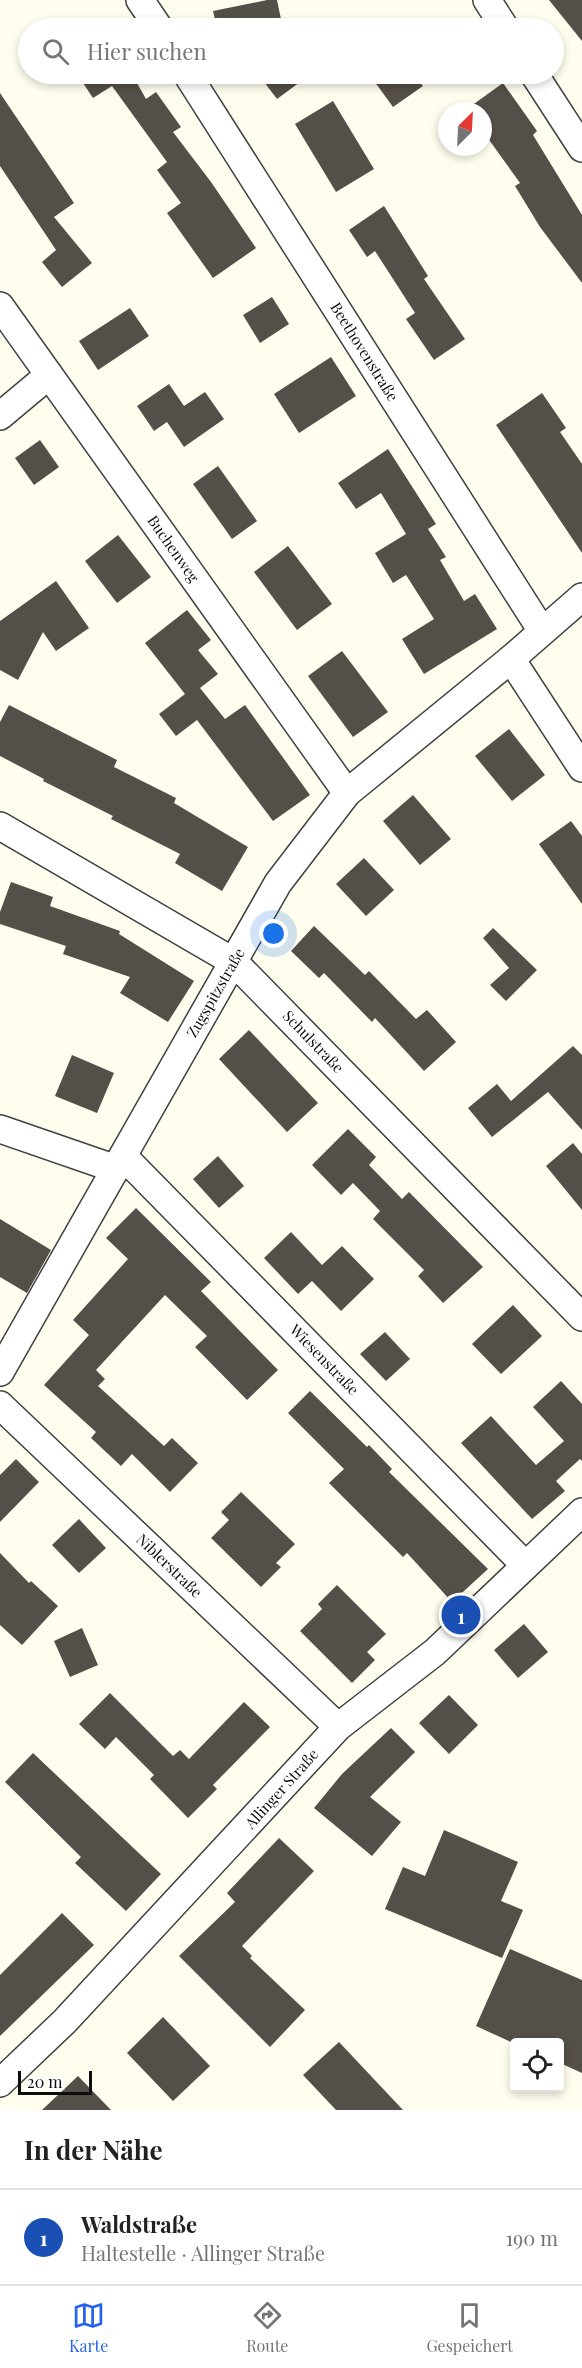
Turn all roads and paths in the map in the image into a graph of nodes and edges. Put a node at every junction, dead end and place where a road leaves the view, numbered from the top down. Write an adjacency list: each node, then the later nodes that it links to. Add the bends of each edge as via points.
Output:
1 (141, 0): 3 (street)
2 (487, 0): 4 (street)
3 (153, 18)
4 (499, 18)
5 (193, 84): 12 (street, Beethovenstraße)
6 (540, 84): 7 (street)
7 (582, 148)
8 (0, 306): 9 (street, Buchenweg)
9 (49, 375): 10 (street); 15 (street, Buchenweg)
10 (0, 416)
11 (582, 597): 12 (street, Zugspitzstraße)
12 (542, 631): 13 (street, Zugspitzstraße)
13 (511, 659): 14 (street); 15 (street, Zugspitzstraße)
14 (582, 768)
15 (347, 793): 17 (street, Zugspitzstraße, via 278,883)
16 (0, 826): 17 (street, Schulstraße)
17 (234, 962): 19 (street, Zugspitzstraße); 20 (street, Schulstraße)
18 (0, 1129): 19 (street, Wiesenstraße)
19 (120, 1162): 21 (street, Zugspitzstraße); 24 (street, Wiesenstraße)
20 (582, 1317)
21 (0, 1372)
22 (0, 1405): 25 (street, Niblerstraße)
23 (582, 1512): 24 (street, Allinger Straße)
24 (525, 1565): 25 (street, Allinger Straße, via 435,1652)
25 (338, 1727): 26 (street, Allinger Straße, via 65,2021)
26 (0, 2083)

